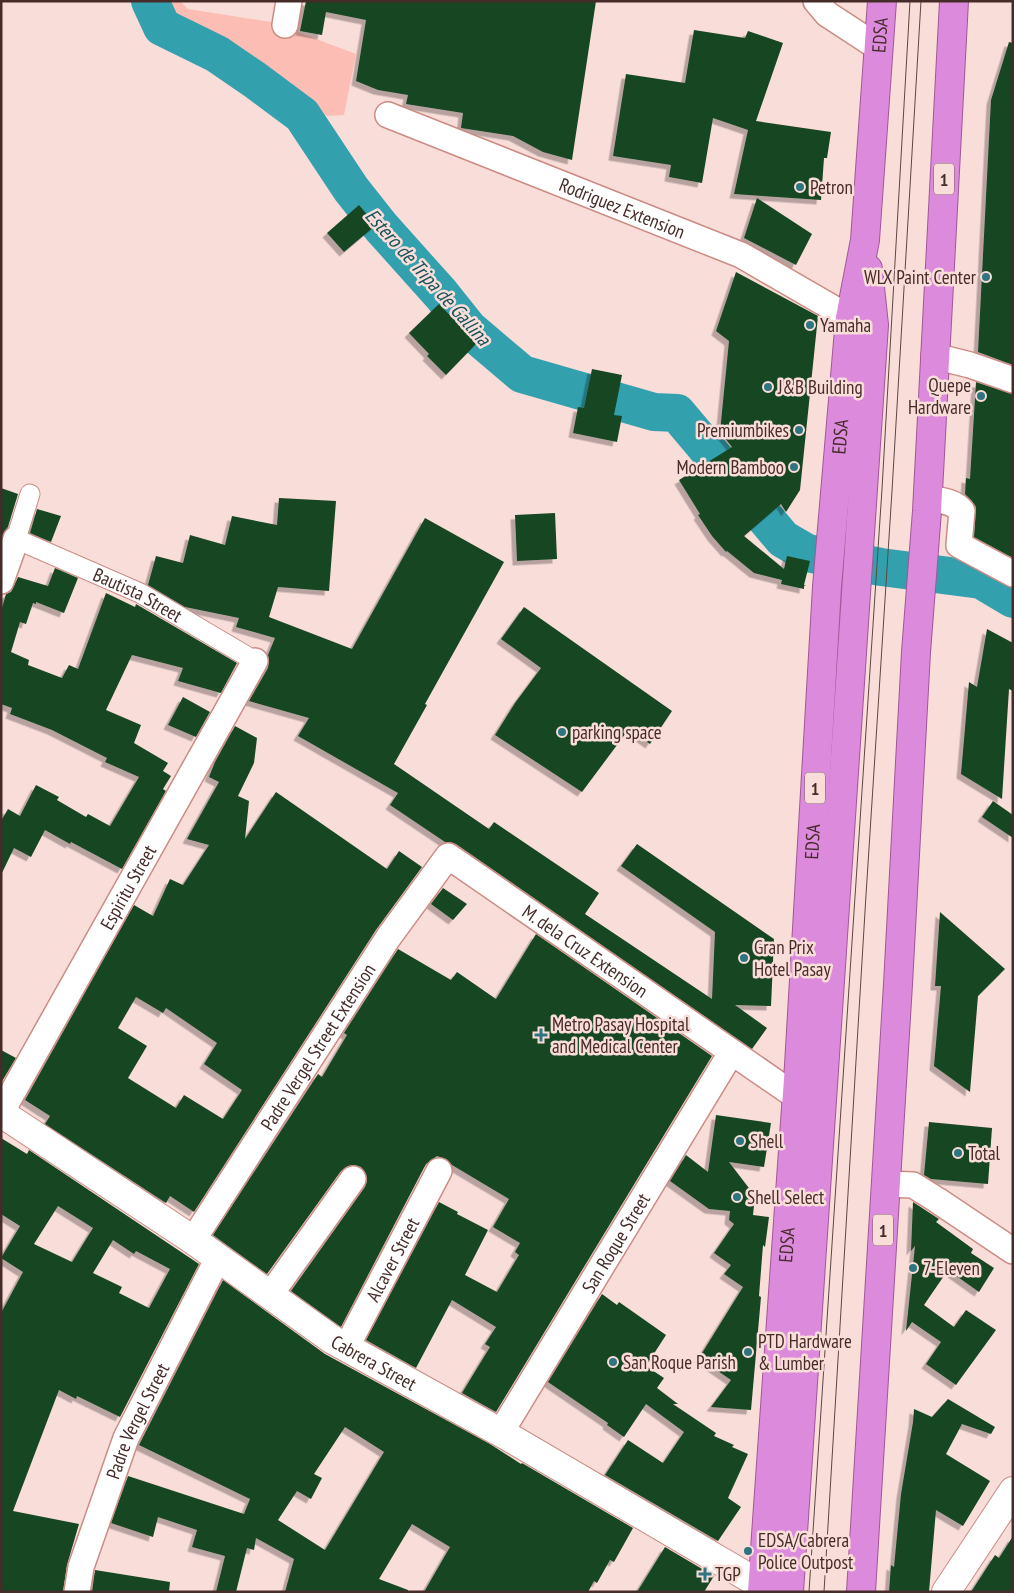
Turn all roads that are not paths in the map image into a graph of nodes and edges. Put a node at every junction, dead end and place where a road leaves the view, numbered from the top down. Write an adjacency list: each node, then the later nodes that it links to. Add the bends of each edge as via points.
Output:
1 (816, 1): 4 (street, via 827,14)
2 (882, 1): 4 (highway, EDSA / 1)
3 (954, 1): 8 (highway, 1)
4 (879, 48): 6 (highway, EDSA / 1)
5 (388, 115): 7 (street, Rodriguez Extension, via 740,256)
6 (865, 240): 7 (highway, EDSA / 1); 30 (highway, via 874,325 862,505)
7 (850, 318): 18 (highway, EDSA / 1, via 827,587)
8 (934, 356): 9 (street); 11 (highway, 1)
9 (1013, 380)
10 (30, 494): 12 (street)
11 (927, 505): 13 (street, via 949,502 960,508 959,545); 22 (highway, 1)
12 (16, 539): 14 (street); 15 (street, Bautista Street, via 140,593)
13 (1013, 574)
14 (1, 581)
15 (255, 661): 19 (street, Espiritu Street)
16 (448, 856): 17 (street, M. dela Cruz Extension); 23 (street, Padre Vergel Street Extension, via 388,938)
17 (731, 1052): 18 (street, M. dela Cruz Extension); 28 (street, San Roque Street)
18 (797, 1097): 30 (highway, EDSA / 1)
19 (1, 1113): 23 (street, Cabrera Street)
20 (439, 1171): 27 (street, Alcaver Street)
21 (352, 1179): 26 (street)
22 (885, 1184): 24 (street, via 913,1185); 32 (highway, 1)
23 (193, 1240): 25 (street, Cabrera Street)
24 (1013, 1251)
25 (218, 1258): 26 (street, Cabrera Street); 31 (street, Padre Vergel Street, via 126,1438 81,1567)
26 (270, 1295): 27 (street, Cabrera Street)
27 (346, 1348): 28 (street, Cabrera Street)
28 (501, 1432): 30 (street, Cabrera Street)
29 (1013, 1491): 33 (street)
30 (771, 1590)
31 (77, 1592)
32 (861, 1592)
33 (946, 1592)

